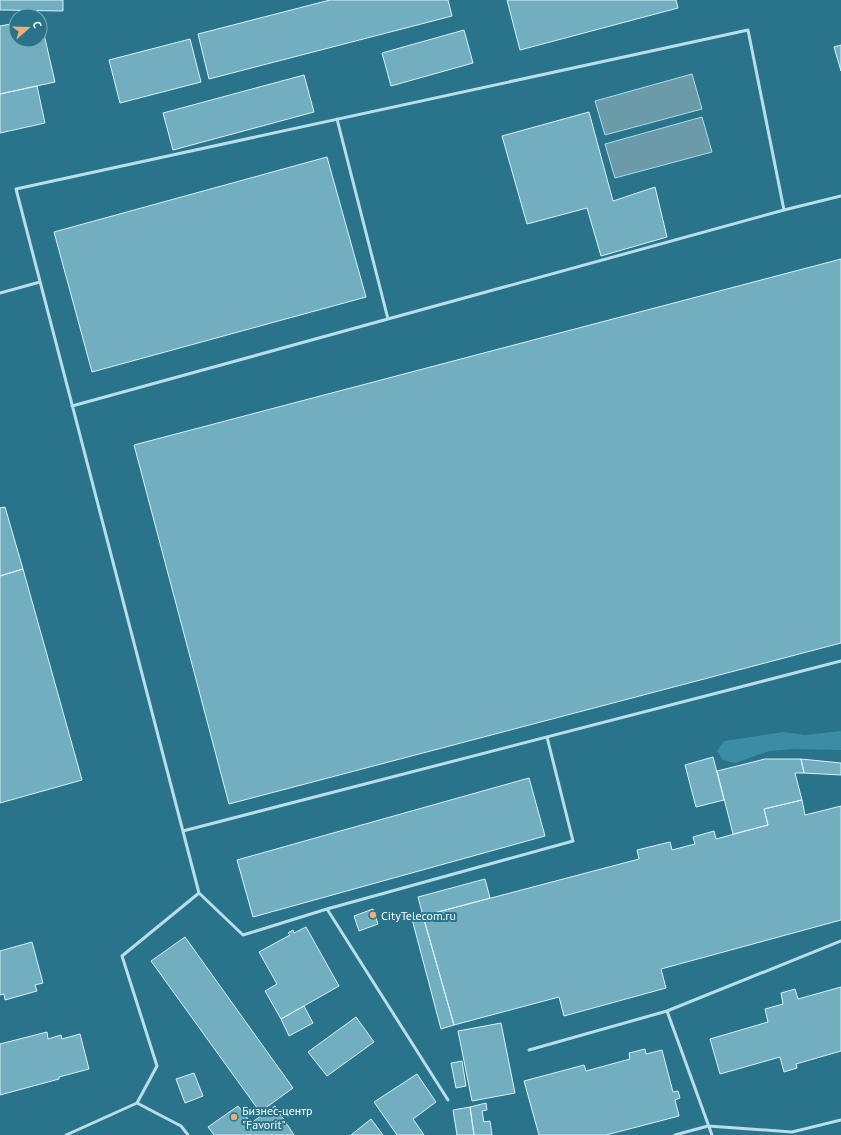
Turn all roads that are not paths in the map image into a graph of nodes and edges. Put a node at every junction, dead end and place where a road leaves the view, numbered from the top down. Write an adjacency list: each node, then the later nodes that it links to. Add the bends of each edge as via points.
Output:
1 (337, 119): 3 (lane, via 748,30); 4 (lane, via 16,188); 6 (lane)
2 (841, 196): 3 (lane)
3 (784, 210): 6 (lane)
4 (40, 282): 5 (lane); 7 (lane)
5 (0, 293)
6 (388, 319): 7 (lane)
7 (72, 406): 10 (lane)
8 (841, 661): 9 (lane)
9 (547, 737): 10 (lane); 12 (lane, via 573,841)
10 (183, 831): 11 (lane)
11 (199, 892): 12 (lane, via 243,936); 17 (lane, via 122,956 157,1066)
12 (327, 908): 16 (lane)
13 (841, 941): 14 (lane)
14 (667, 1011): 15 (lane); 19 (lane)
15 (529, 1050)
16 (448, 1100)
17 (137, 1103): 20 (lane); 21 (lane, via 181,1126)
18 (841, 1120): 19 (lane, via 792,1132)
19 (708, 1126): 22 (lane); 23 (lane)
20 (66, 1135)
21 (188, 1135)
22 (675, 1135)
23 (712, 1135)

